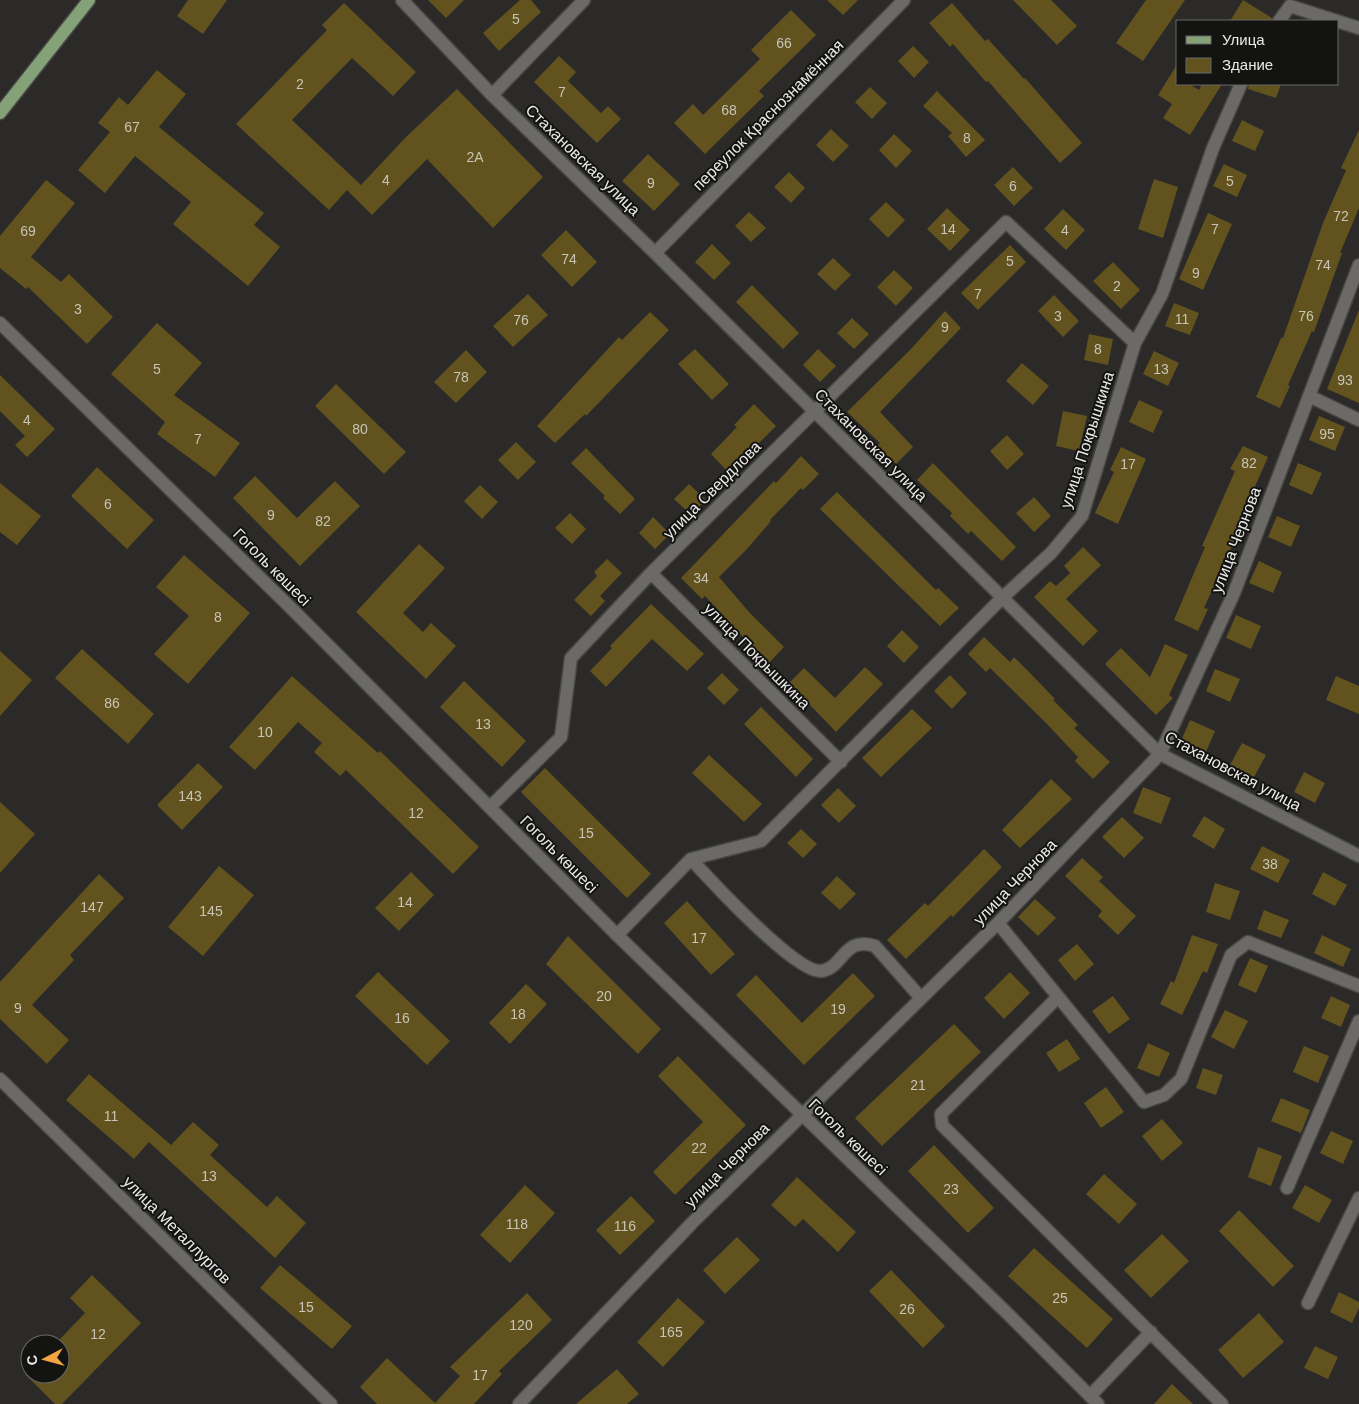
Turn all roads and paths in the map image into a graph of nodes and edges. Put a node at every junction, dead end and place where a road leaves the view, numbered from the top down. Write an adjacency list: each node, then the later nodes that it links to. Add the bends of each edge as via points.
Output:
1 (89, 0): 11 (main road)
2 (402, 0): 10 (street, Стахановская улица)
3 (584, 0): 10 (street)
4 (904, 0): 12 (street, переулок Краснознамённая)
5 (1280, 20): 6 (street, via 1290,6)
6 (1334, 20)
7 (1339, 22): 8 (street)
8 (1359, 28)
9 (1241, 85): 15 (street, улица Покрышкина, via 1213,148 1162,294)
10 (492, 95): 12 (street, Стахановская улица)
11 (0, 113)
12 (655, 253): 17 (street, Стахановская улица)
13 (1359, 265): 16 (street, улица Чернова)
14 (0, 323): 23 (street, Гоголь көшесі)
15 (1135, 343): 17 (street, улица Свердлова, via 1006,222); 20 (street, улица Покрышкина, via 1082,516 1051,553)
16 (1309, 396): 18 (street); 21 (street, улица Чернова, via 1234,593)
17 (814, 412): 19 (street, улица Свердлова); 20 (street, Стахановская улица)
18 (1359, 420)
19 (651, 573): 22 (street, улица Покрышкина); 23 (street, улица Свердлова, via 571,658 561,737)
20 (1002, 598): 21 (street, Стахановская улица); 22 (street, улица Покрышкина)
21 (1160, 754): 24 (street, Стахановская улица); 26 (street, улица Чернова)
22 (841, 762): 25 (street, улица Покрышкина, via 761,841)
23 (490, 807): 27 (street, Гоголь көшесі)
24 (1359, 856)
25 (691, 859): 27 (street); 30 (street, via 751,921 806,968 821,971 831,966 851,946 865,942 874,946)
26 (998, 924): 29 (street); 30 (street, улица Чернова)
27 (617, 935): 33 (street, Гоголь көшесі)
28 (1359, 986): 29 (street, via 1248,942 1231,955 1181,1079 1164,1095 1144,1102)
29 (1058, 997): 37 (street, via 942,1114 942,1126)
30 (921, 998): 33 (street, улица Чернова)
31 (1359, 1021): 34 (street)
32 (0, 1079): 39 (street, улица Металлургов)
33 (801, 1114): 38 (street, Гоголь көшесі); 40 (street, улица Чернова)
34 (1287, 1188)
35 (1359, 1198): 36 (street)
36 (1308, 1304)
37 (1151, 1332): 38 (street); 41 (street)
38 (1094, 1400)
39 (331, 1404)
40 (519, 1404)
41 (1222, 1404)

